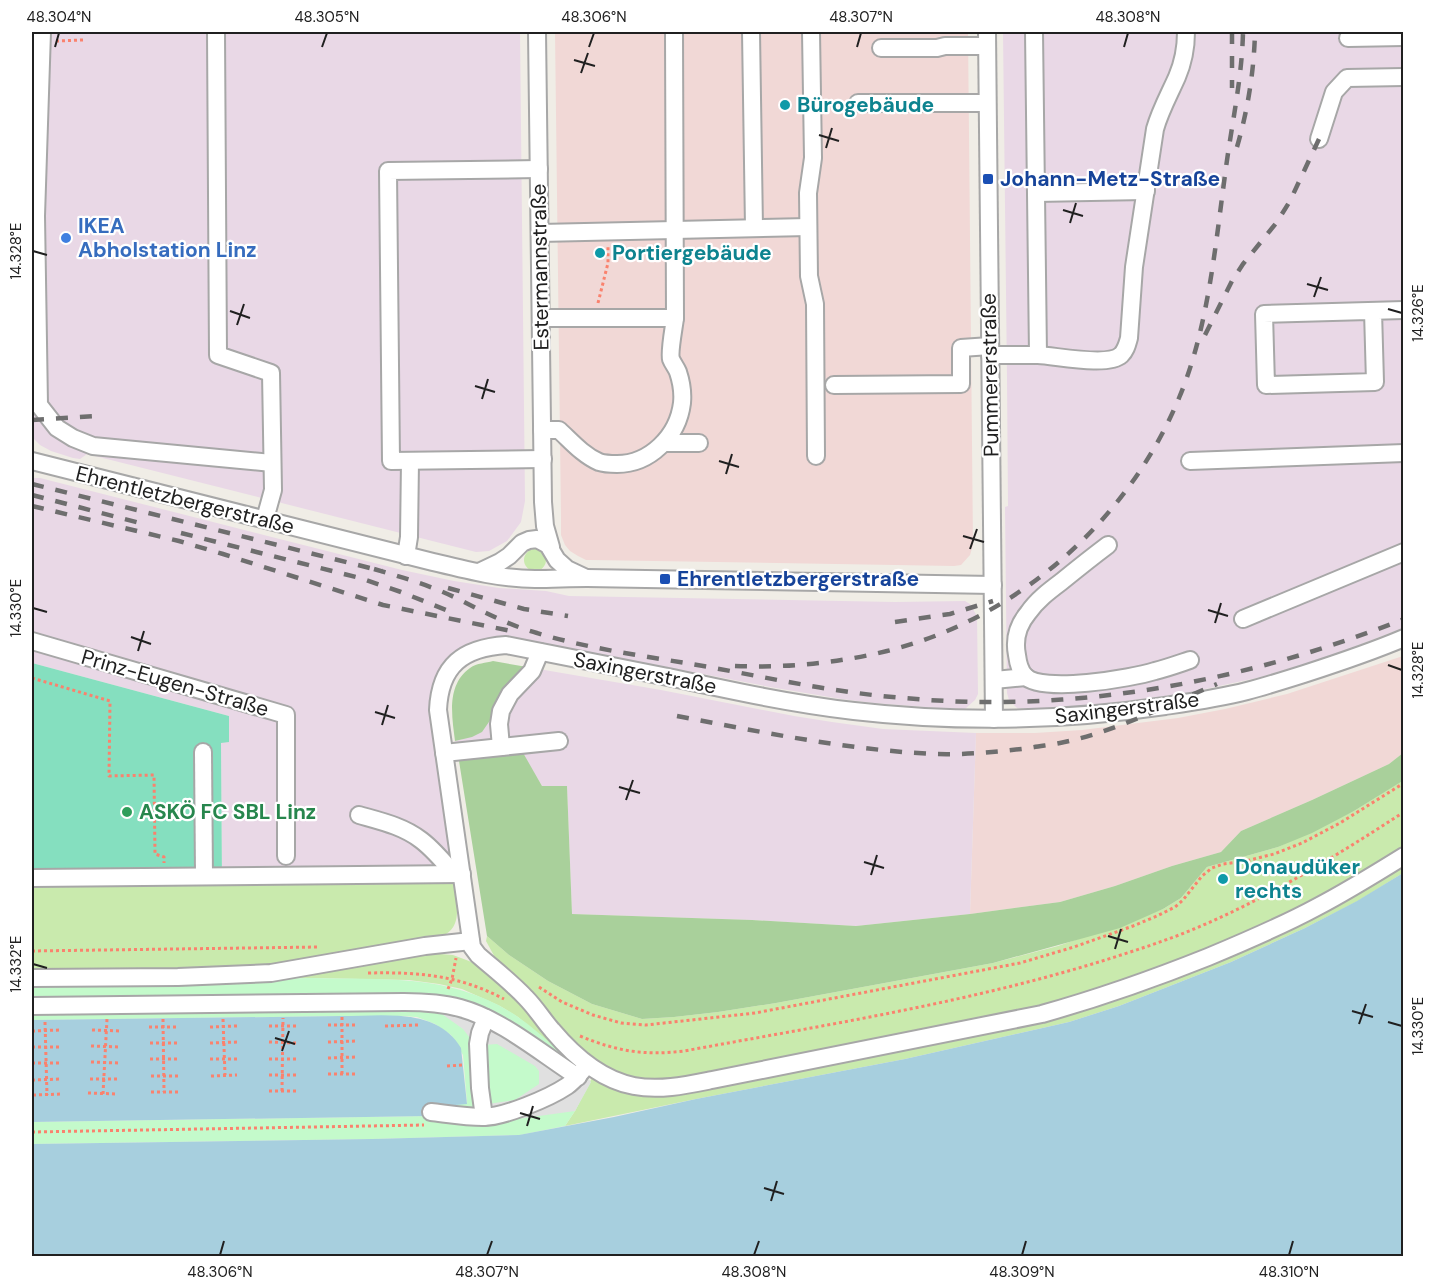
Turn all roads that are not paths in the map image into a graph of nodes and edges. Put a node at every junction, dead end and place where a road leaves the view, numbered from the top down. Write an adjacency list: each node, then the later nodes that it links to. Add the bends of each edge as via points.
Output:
1 (42, 32): 28 (street)
2 (216, 32): 41 (street, via 218,355 271,373)
3 (537, 32): 17 (street, Estermannstraße)
4 (674, 32): 22 (street)
5 (752, 32): 21 (street)
6 (811, 32): 20 (street, via 813,158)
7 (1034, 32): 19 (street)
8 (1186, 32): 18 (street, via 1182,63 1157,123)
9 (1404, 37): 10 (street)
10 (1348, 38)
11 (987, 39): 12 (street, via 937,48); 15 (street, Pummererstraße)
12 (881, 48)
13 (1404, 77): 16 (street, via 1347,78 1334,92)
14 (858, 103): 15 (street)
15 (987, 103): 29 (street, Pummererstraße)
16 (1319, 139)
17 (539, 169): 23 (street, Estermannstraße); 39 (street, via 388,171 391,461)
18 (1146, 191): 19 (street); 30 (street, via 1127,347 1114,360 1105,361)
19 (1036, 192): 30 (street)
20 (808, 227): 21 (street); 36 (street, via 809,276 815,304)
21 (754, 228): 22 (street)
22 (675, 230): 23 (street); 27 (street)
23 (540, 232): 26 (street, Estermannstraße)
24 (1404, 310): 25 (street)
25 (1373, 311): 25 (street, via 1264,314 1266,385 1375,382)
26 (541, 318): 27 (street); 32 (street, Estermannstraße)
27 (675, 318): 33 (street, via 670,358 682,386 682,402 674,430)
28 (35, 337): 41 (street, via 39,405 57,428 73,438 93,446)
29 (990, 351): 30 (street); 31 (street, via 961,348 961,384); 52 (street, Pummererstraße)
30 (1038, 355)
31 (834, 385)
32 (543, 430): 33 (street, via 559,430 581,451 606,464 625,464 645,457); 37 (street, Estermannstraße)
33 (664, 443): 34 (street)
34 (699, 443)
35 (1404, 453): 40 (street)
36 (816, 456)
37 (543, 459): 39 (street); 42 (street, Estermannstraße)
38 (32, 461): 43 (street, Ehrentletzbergerstraße)
39 (410, 461): 48 (street)
40 (1190, 461)
41 (272, 463): 43 (street, via 273,490)
42 (543, 502): 44 (street, Estermannstraße, via 534,526); 46 (street, Estermannstraße)
43 (265, 519): 48 (street, Ehrentletzbergerstraße)
44 (520, 545): 46 (street, Ehrentletzbergerstraße, via 537,539); 49 (street, via 500,562); 51 (street, via 514,555 515,566 524,577)
45 (1108, 545): 58 (street, via 1026,614 1018,628 1016,647)
46 (552, 551): 50 (street, Ehrentletzbergerstraße, via 567,569); 51 (street, via 554,564 550,571)
47 (1404, 552): 53 (street)
48 (406, 556): 49 (street, Ehrentletzbergerstraße)
49 (478, 572): 51 (street, Ehrentletzbergerstraße)
50 (587, 578): 51 (street, Ehrentletzbergerstraße); 52 (street, Ehrentletzbergerstraße)
51 (535, 579)
52 (993, 585): 59 (street, Pummererstraße)
53 (1244, 619)
54 (1404, 638): 60 (street, Saxingerstraße, via 1335,664 1219,697 1112,713)
55 (32, 641): 66 (street, Prinz-Eugen-Straße, via 286,715)
56 (540, 652): 60 (street, Saxingerstraße, via 830,707 923,717); 62 (street, via 532,671 510,694 501,711); 64 (street, Saxingerstraße, via 493,646 456,662 443,681 439,700)
57 (1190, 660): 58 (street, via 1118,680 1049,684)
58 (1026, 677): 59 (street)
59 (994, 680): 60 (street, Pummererstraße)
60 (994, 719)
61 (559, 741): 62 (street)
62 (501, 747): 64 (street)
63 (203, 752): 69 (street)
64 (444, 753): 68 (street, Saxingerstraße)
65 (359, 815): 68 (street, via 416,836)
66 (286, 856)
67 (1404, 856): 75 (street, via 1315,909 1228,949 1109,994 1042,1014 672,1087 628,1085)
68 (458, 874): 69 (street); 71 (street, Saxingerstraße)
69 (204, 876): 70 (street)
70 (32, 878)
71 (464, 942): 72 (street, via 271,973); 75 (street, Saxingerstraße, via 525,997)
72 (32, 978)
73 (32, 1006): 74 (street, via 404,1002 459,1007)
74 (486, 1018): 75 (street); 76 (street, via 478,1044)
75 (583, 1070): 76 (street, via 554,1094)
76 (484, 1117): 77 (street)
77 (427, 1118)

